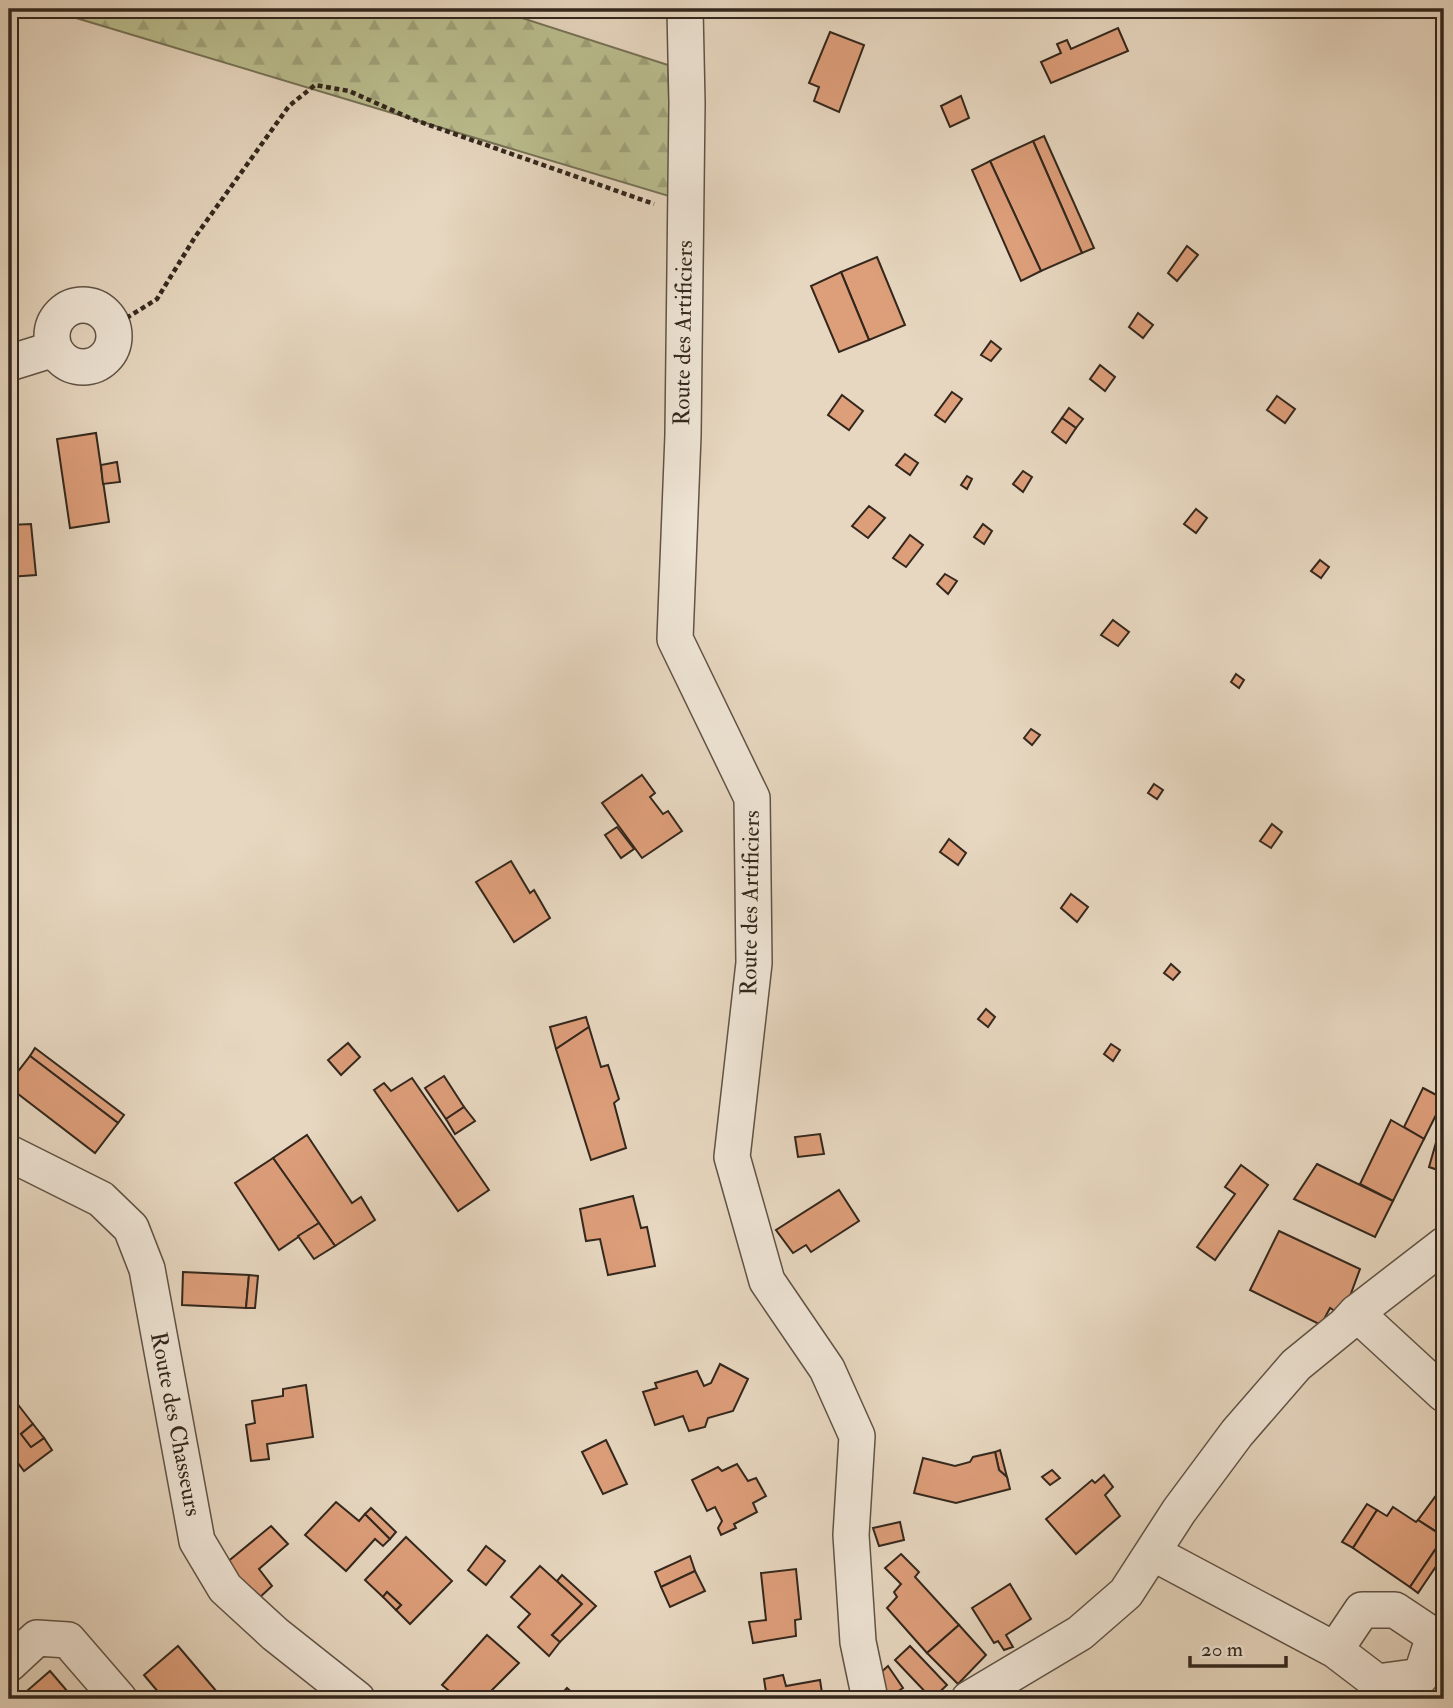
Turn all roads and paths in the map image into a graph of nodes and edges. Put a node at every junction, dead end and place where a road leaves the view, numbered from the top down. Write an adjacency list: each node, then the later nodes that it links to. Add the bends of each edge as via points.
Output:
1 (685, 9): 2 (street, Route des Artificiers)
2 (685, 215): 3 (path, via 412,119 349,91 315,85 289,106 195,237 157,299); 14 (street, Route des Artificiers, via 675,639 752,799 754,963 732,1157 766,1282 827,1369 857,1436 851,1535 858,1642)
3 (112, 327): 4 (street, via 114,337 106,357 89,367 69,364 54,349)
4 (9, 363)
5 (9, 1153): 13 (street, Route des Chasseurs, via 101,1199 131,1228 147,1269 197,1541 225,1588)
6 (1444, 1245): 7 (street)
7 (1356, 1313): 8 (street); 9 (street, via 1296,1365 1237,1433)
8 (1444, 1394)
9 (1153, 1553): 10 (street); 15 (street, via 1126,1593 1080,1633)
10 (1335, 1650)
11 (9, 1664): 12 (street, via 37,1638 68,1640)
12 (119, 1699)
13 (357, 1699)
14 (870, 1699)
15 (969, 1699)

